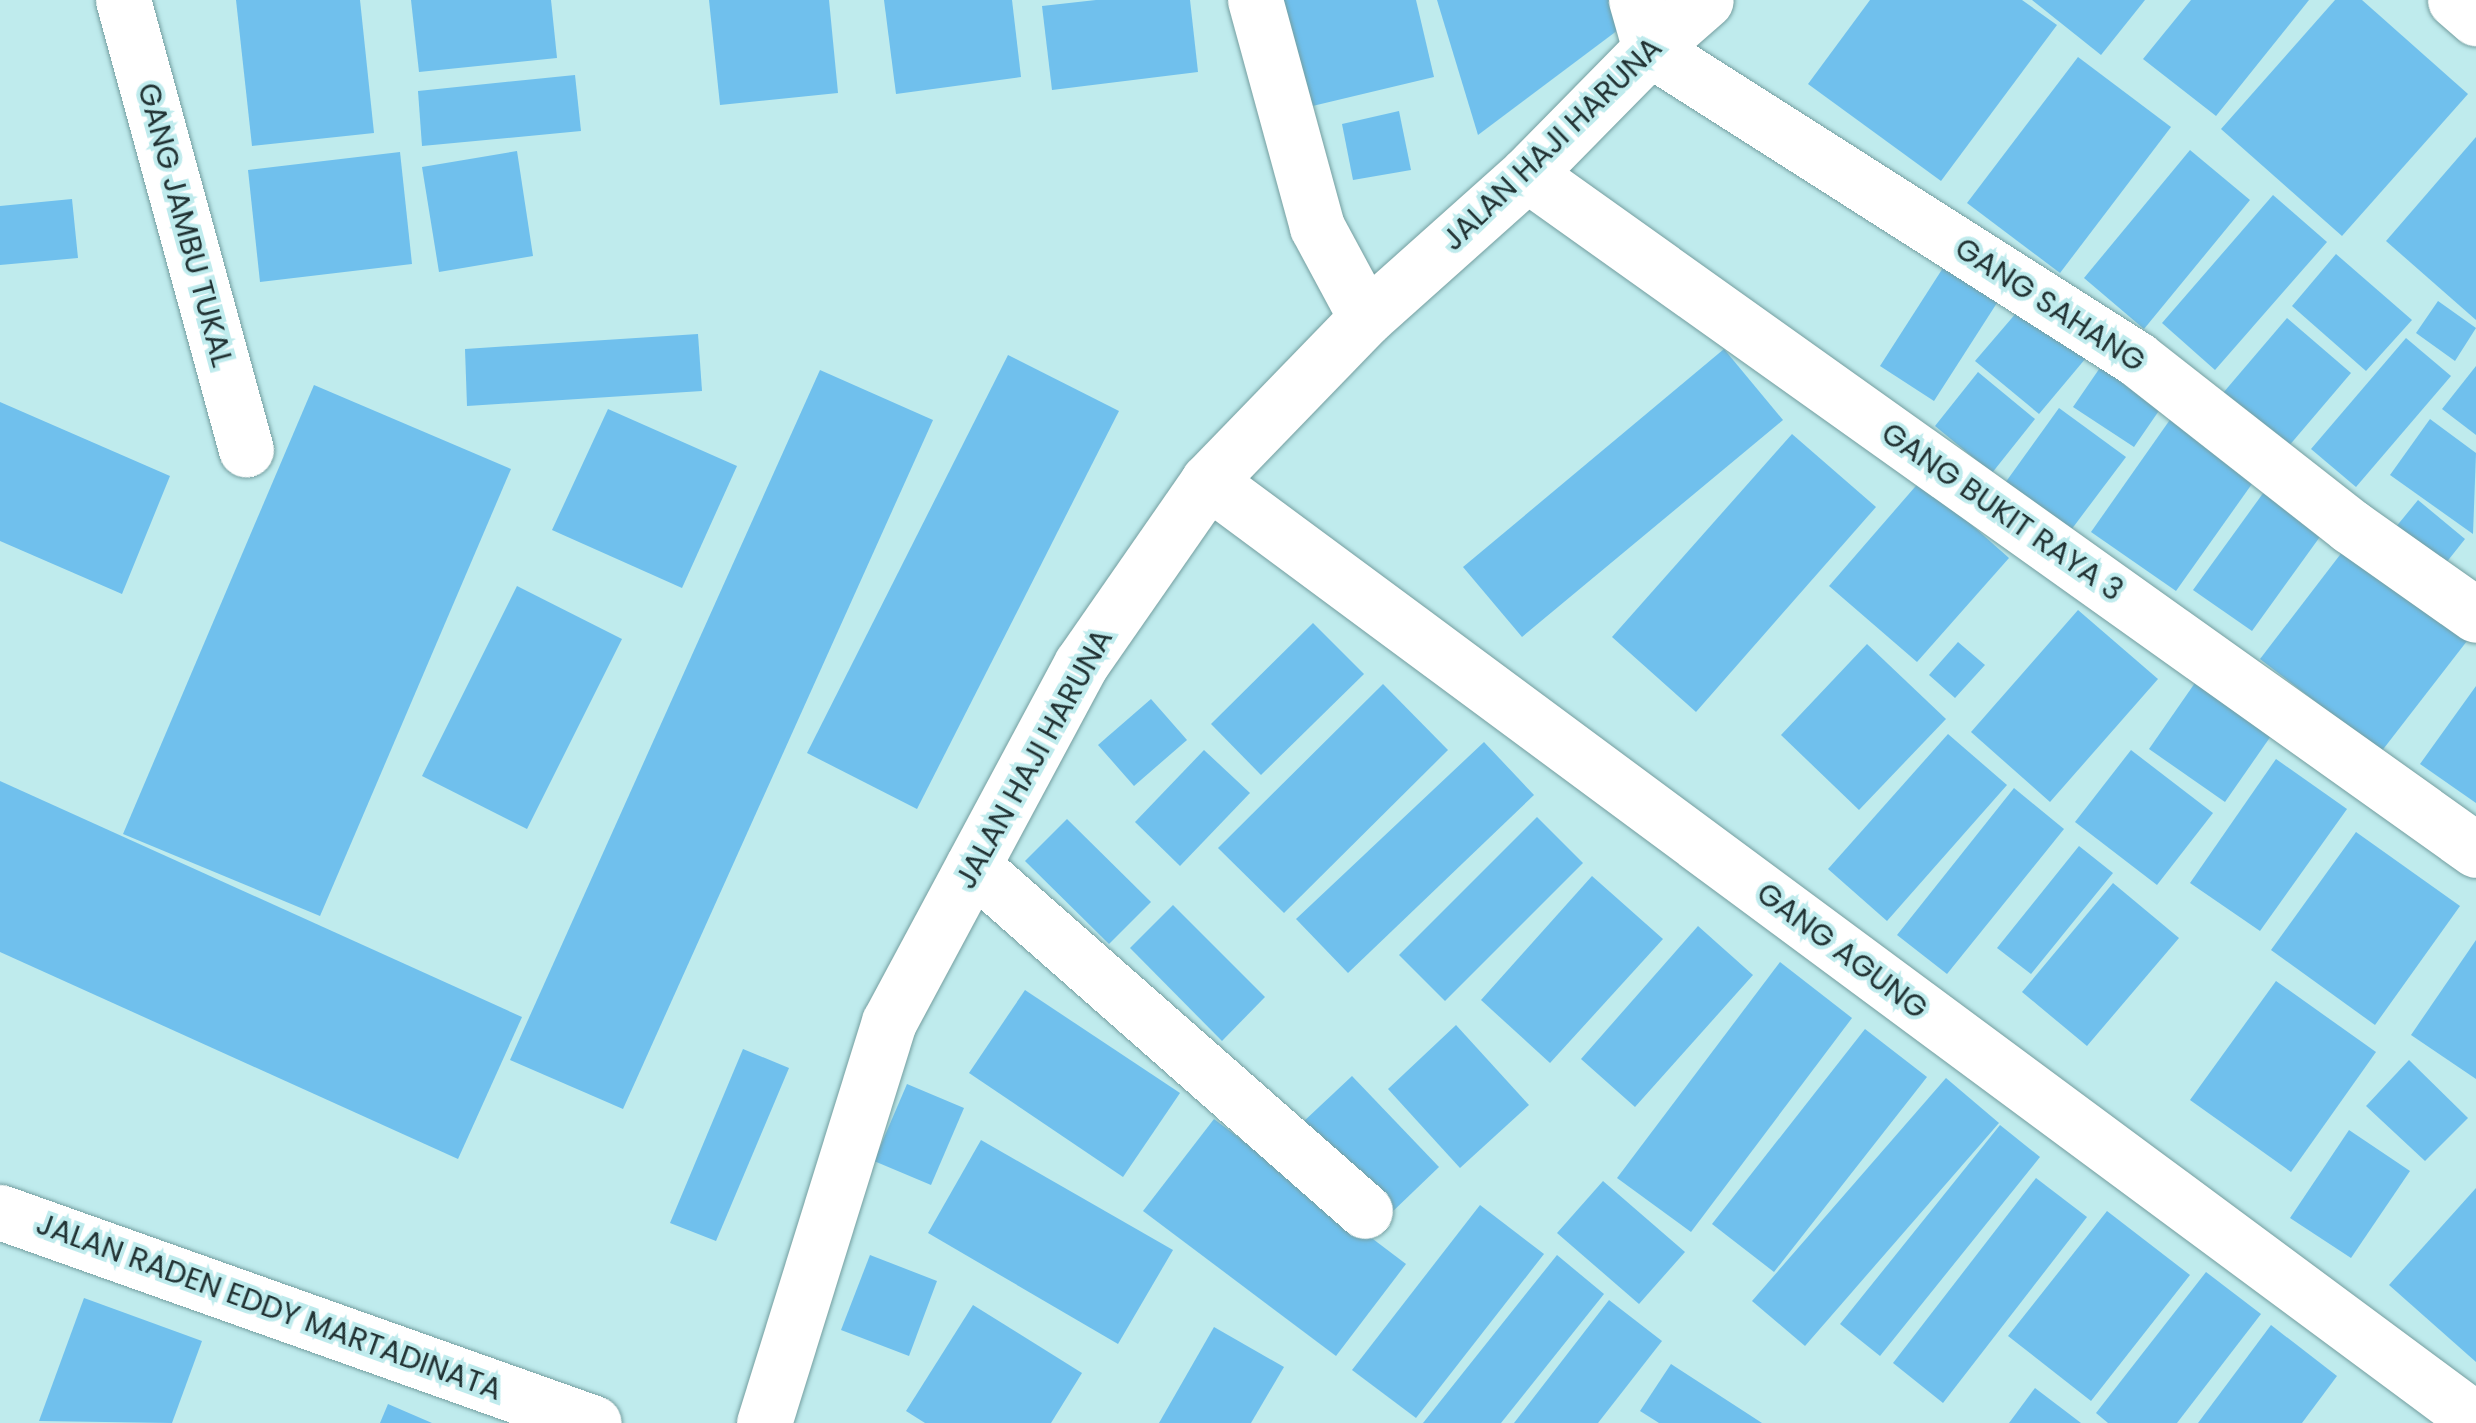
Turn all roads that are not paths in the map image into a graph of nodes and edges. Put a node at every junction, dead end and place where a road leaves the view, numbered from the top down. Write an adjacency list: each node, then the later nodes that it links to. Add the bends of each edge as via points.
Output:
1 (124, 0): 9 (street, GANG JAMBU TUKAL)
2 (1255, 0): 8 (street, via 1317,227)
3 (1706, 0): 6 (street, JALAN HAJI HARUNA)
4 (2454, 0): 5 (street)
5 (2476, 18)
6 (1643, 25): 7 (street, JALAN HAJI HARUNA); 11 (street, GANG SAHANG, via 2137,359)
7 (1527, 174): 8 (street, JALAN HAJI HARUNA); 12 (street, GANG BUKIT RAYA 3)
8 (1366, 318): 10 (street, JALAN HAJI HARUNA)
9 (246, 449)
10 (1208, 482): 13 (street, JALAN HAJI HARUNA, via 1081,664); 17 (street, GANG AGUNG)
11 (2476, 615)
12 (2476, 850)
13 (973, 866): 15 (street); 16 (street, JALAN HAJI HARUNA, via 888,1022)
14 (0, 1212): 18 (street, JALAN RADEN EDDY MARTADINATA)
15 (1365, 1212)
16 (776, 1417)
17 (2476, 1420)
18 (594, 1423)

